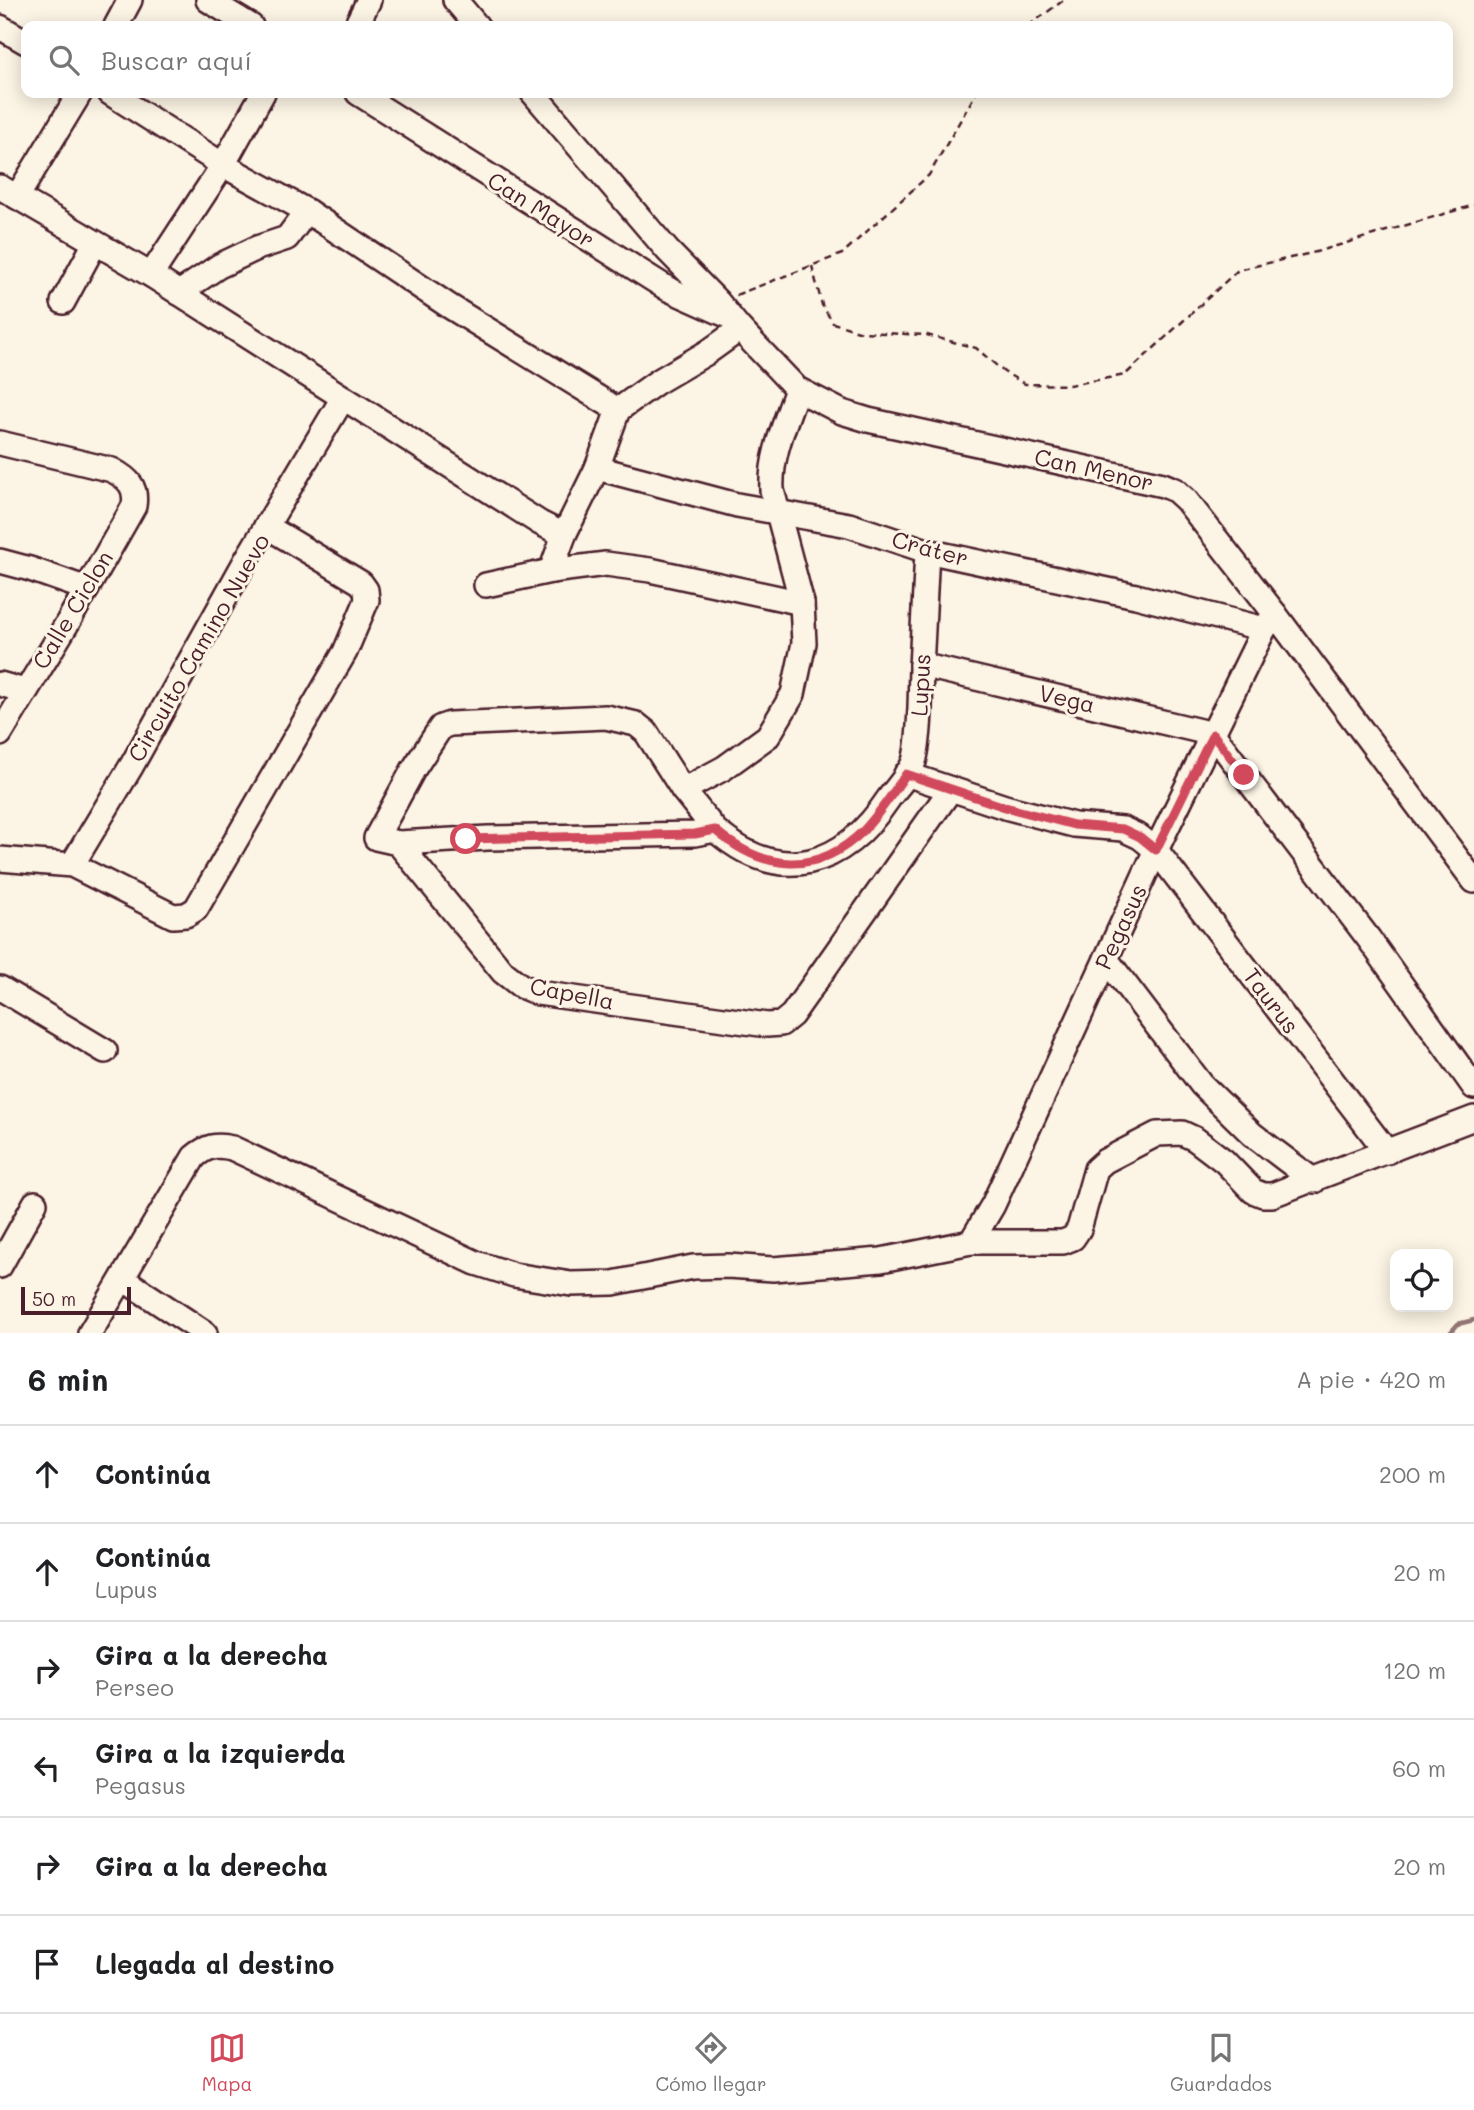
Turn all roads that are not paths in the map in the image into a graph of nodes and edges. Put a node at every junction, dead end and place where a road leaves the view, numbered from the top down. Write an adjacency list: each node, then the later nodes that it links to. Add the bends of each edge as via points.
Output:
1 (130, 0): 5 (street)
2 (208, 0): 6 (street)
3 (369, 0): 7 (street)
4 (455, 0): 8 (street)
5 (119, 21)
6 (243, 21)
7 (358, 21)
8 (473, 21)
9 (0, 27): 10 (street)
10 (21, 39)
11 (76, 98): 17 (street)
12 (118, 98): 16 (street)
13 (259, 98): 16 (street)
14 (366, 98): 23 (street, Can Mayor, via 667,289)
15 (537, 98): 23 (street, Can Menor)
16 (223, 165): 18 (street); 20 (street)
17 (9, 192): 19 (street)
18 (307, 211): 21 (street, via 287,238 219,266); 26 (street)
19 (95, 243): 20 (street); 22 (street)
20 (151, 275): 21 (street)
21 (179, 293): 25 (street)
22 (63, 302)
23 (729, 316): 24 (street, Can Menor); 26 (street, via 708,352)
24 (797, 389): 29 (street, via 771,472); 38 (street, Can Menor, via 868,420 1175,490)
25 (343, 398): 30 (street); 31 (street)
26 (618, 410): 28 (street)
27 (0, 443): 36 (street, Calle Ciclon, via 112,470 132,484 134,506)
28 (597, 468): 29 (street, Cráter, via 737,505); 31 (street)
29 (779, 511): 32 (street, Cráter, via 849,526); 37 (street)
30 (266, 526): 51 (street, Circuito Camino Nuevo); 51 (street, Circuito Camino Nuevo, via 366,590 367,600 345,652 196,909 173,915)
31 (564, 535): 34 (street)
32 (927, 551): 38 (street, Cráter); 39 (street, Lupus)
33 (0, 561): 36 (street)
34 (551, 571): 35 (street); 37 (street, via 606,564 650,569)
35 (486, 585)
36 (87, 589): 41 (street, Calle Ciclon)
37 (802, 603): 46 (street, via 804,643 793,694 768,736)
38 (1269, 621): 43 (street, Pegasus); 52 (street, Can Menor)
39 (921, 665): 43 (street, Vega); 44 (street, Lupus, via 916,748)
40 (0, 684): 41 (street)
41 (25, 691): 42 (street, Calle Ciclon)
42 (0, 734)
43 (1213, 734): 49 (street, Pegasus); 56 (street, via 1369,939)
44 (906, 774): 45 (street, Taurus); 47 (street, Lupus, via 863,830 834,853 793,865 774,863)
45 (951, 789): 48 (street, Capella, via 792,1015 781,1024 538,993 521,986 503,972); 49 (street, Taurus, via 1074,825 1123,829)
46 (683, 790): 47 (street, Lupus); 48 (street, Capella, via 646,732 624,720 450,724 434,734 376,838)
47 (715, 830): 48 (street)
48 (398, 843)
49 (1156, 850): 53 (street, Pegasus); 58 (street, Taurus)
50 (0, 859): 51 (street)
51 (72, 865)
52 (1474, 881)
53 (1106, 959): 59 (street, via 1202,1085 1252,1133); 61 (street, Pegasus, via 993,1205)
54 (0, 988): 55 (street)
55 (105, 1052)
56 (1474, 1087)
57 (1474, 1118): 58 (street)
58 (1387, 1152): 59 (street)
59 (1314, 1181): 61 (street, via 1263,1195 1195,1139 1182,1133 1157,1134 1096,1170 1073,1238 1044,1243)
60 (35, 1203): 62 (street)
61 (971, 1242): 63 (street, via 881,1260 773,1269 693,1267 613,1283 536,1279 476,1263 221,1145 205,1147 194,1157)
62 (0, 1266)
63 (123, 1279): 64 (street); 65 (street)
64 (90, 1333)
65 (205, 1333)

